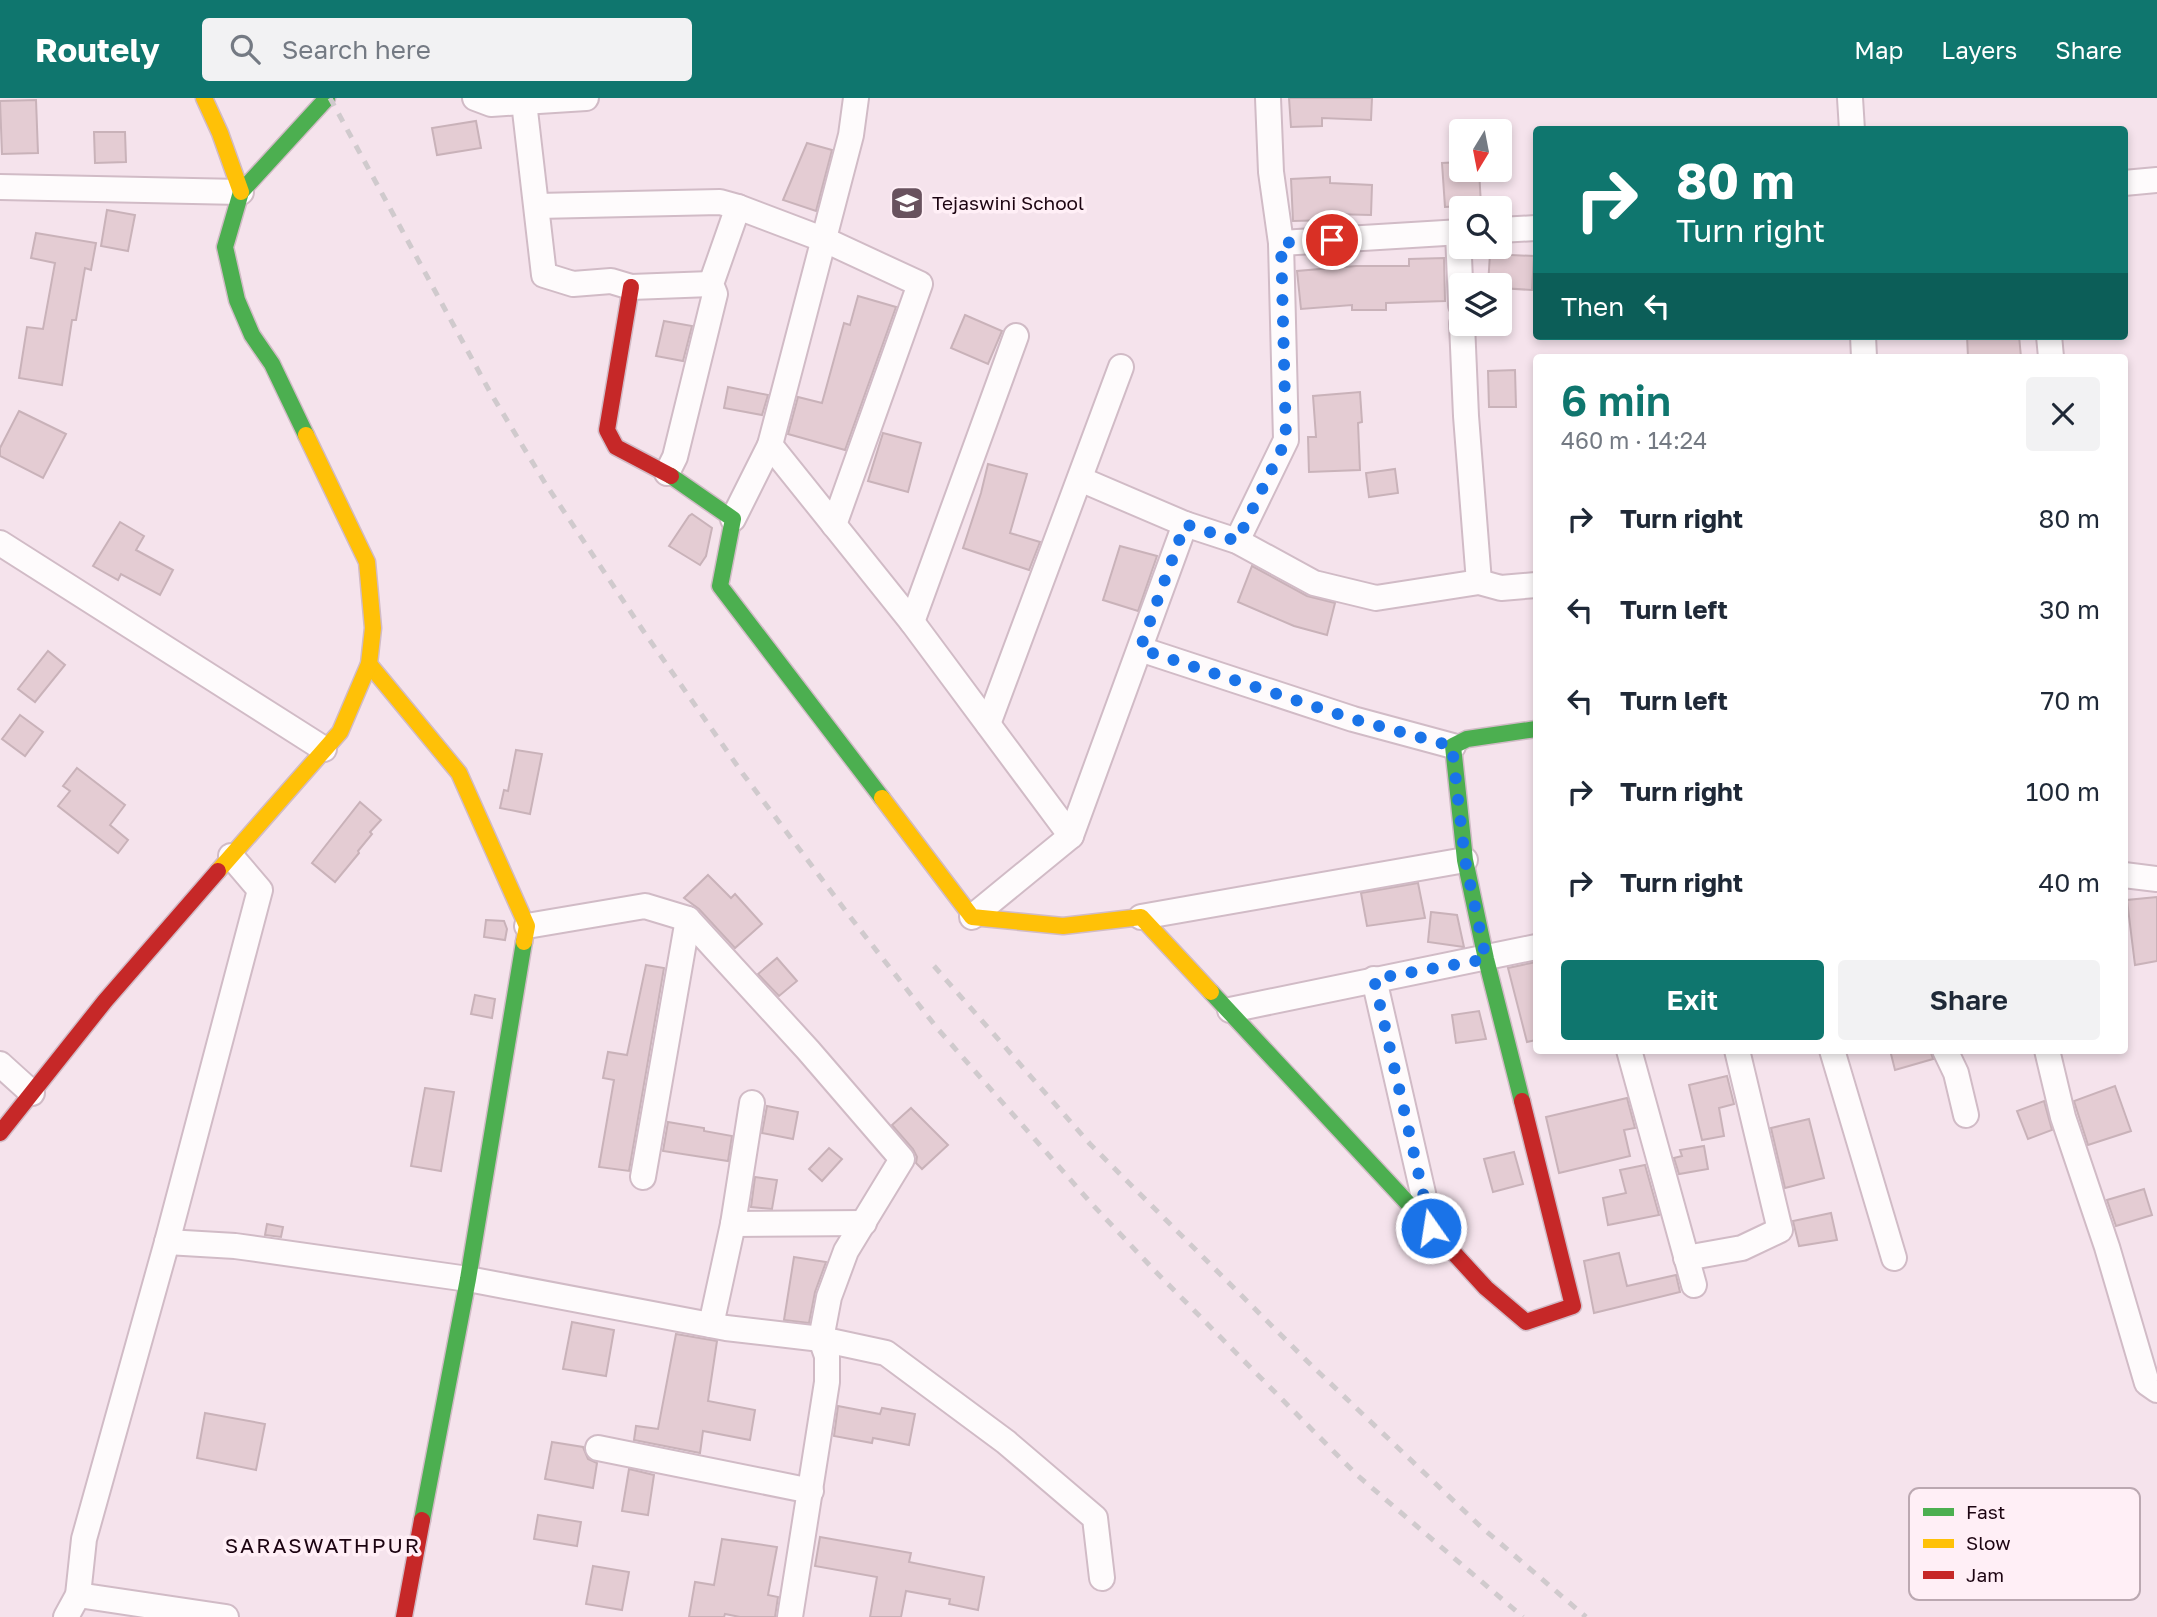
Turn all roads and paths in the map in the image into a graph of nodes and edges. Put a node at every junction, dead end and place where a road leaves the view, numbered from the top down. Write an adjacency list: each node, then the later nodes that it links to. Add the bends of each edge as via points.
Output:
1 (204, 98): 13 (street)
2 (327, 98): 13 (street)
3 (475, 98): 8 (street, via 491,104)
4 (586, 98): 8 (street)
5 (856, 98): 19 (street)
6 (1268, 98): 20 (street, via 1271,173)
7 (1850, 98): 9 (street)
8 (524, 102): 14 (street)
9 (1852, 126)
10 (2157, 180): 11 (street)
11 (2128, 183)
12 (0, 187): 13 (street)
13 (241, 192): 38 (street, via 225,247 237,300 368,562 373,628)
14 (537, 206): 15 (street, via 720,202); 22 (street, via 544,275 573,284 611,281)
15 (738, 207): 19 (street); 21 (street)
16 (1533, 228): 17 (street)
17 (1512, 229)
18 (1449, 233): 20 (street)
19 (825, 240): 26 (street); 31 (street, via 920,284)
20 (1281, 243): 32 (street, via 1286,440)
21 (711, 284): 22 (street); 27 (street, via 715,294 675,457)
22 (631, 287): 27 (street, via 607,430 616,447)
23 (1463, 336): 34 (street)
24 (1016, 337): 36 (street)
25 (1121, 367): 28 (street)
26 (770, 444): 29 (street); 31 (street)
27 (667, 473): 29 (street)
28 (1080, 479): 30 (street); 39 (street)
29 (733, 519): 48 (street, via 720,586)
30 (1185, 524): 32 (street); 37 (street)
31 (834, 525): 36 (street)
32 (1237, 541): 34 (street, via 1314,583 1376,598)
33 (1, 545): 42 (street)
34 (1479, 582): 35 (street, via 1501,588)
35 (1533, 585)
36 (912, 622): 39 (street)
37 (1140, 649): 41 (street, via 1353,719); 43 (street)
38 (369, 664): 42 (street, via 340,732); 51 (street, via 459,773)
39 (988, 724): 43 (street)
40 (1533, 729): 41 (street, via 1467,739)
41 (1452, 746): 45 (street)
42 (324, 749): 44 (street)
43 (1071, 836): 48 (street)
44 (231, 856): 62 (street); 70 (street, via 260,890)
45 (1465, 860): 49 (street); 53 (street)
46 (2128, 875): 47 (street)
47 (2157, 879)
48 (972, 917): 49 (street, via 1063,926)
49 (1141, 917): 55 (street)
50 (688, 919): 51 (street, via 645,906); 66 (street); 67 (street, via 902,1159)
51 (527, 926): 73 (street)
52 (1533, 948): 53 (street)
53 (1486, 959): 54 (street); 69 (street, via 1573,1306 1526,1322 1486,1288)
54 (1374, 979): 55 (street); 69 (street)
55 (1230, 1010): 69 (street)
56 (1630, 1054): 71 (street)
57 (1738, 1054): 71 (street, via 1780,1230 1742,1248)
58 (1833, 1054): 72 (street)
59 (1947, 1054): 64 (street)
60 (2048, 1054): 77 (street, via 2063,1117 2147,1383)
61 (0, 1064): 62 (street)
62 (32, 1093): 65 (street)
63 (752, 1103): 68 (street)
64 (1966, 1115)
65 (0, 1133)
66 (643, 1177)
67 (864, 1223): 68 (street); 76 (street, via 837,1273)
68 (733, 1224): 75 (street)
69 (1431, 1228)
70 (167, 1242): 73 (street, via 235,1246); 81 (street, via 84,1539)
71 (1686, 1258): 74 (street)
72 (1894, 1258)
73 (468, 1279): 75 (street); 84 (street)
74 (1694, 1285)
75 (711, 1325): 76 (street)
76 (821, 1339): 79 (street, via 827,1356 827,1382); 80 (street, via 886,1353 1006,1442 1095,1518)
77 (2157, 1390)
78 (598, 1448): 79 (street)
79 (811, 1491): 85 (street)
80 (1102, 1578)
81 (72, 1606): 82 (street)
82 (170, 1613): 83 (street)
83 (226, 1617)
84 (404, 1617)
85 (790, 1617)

